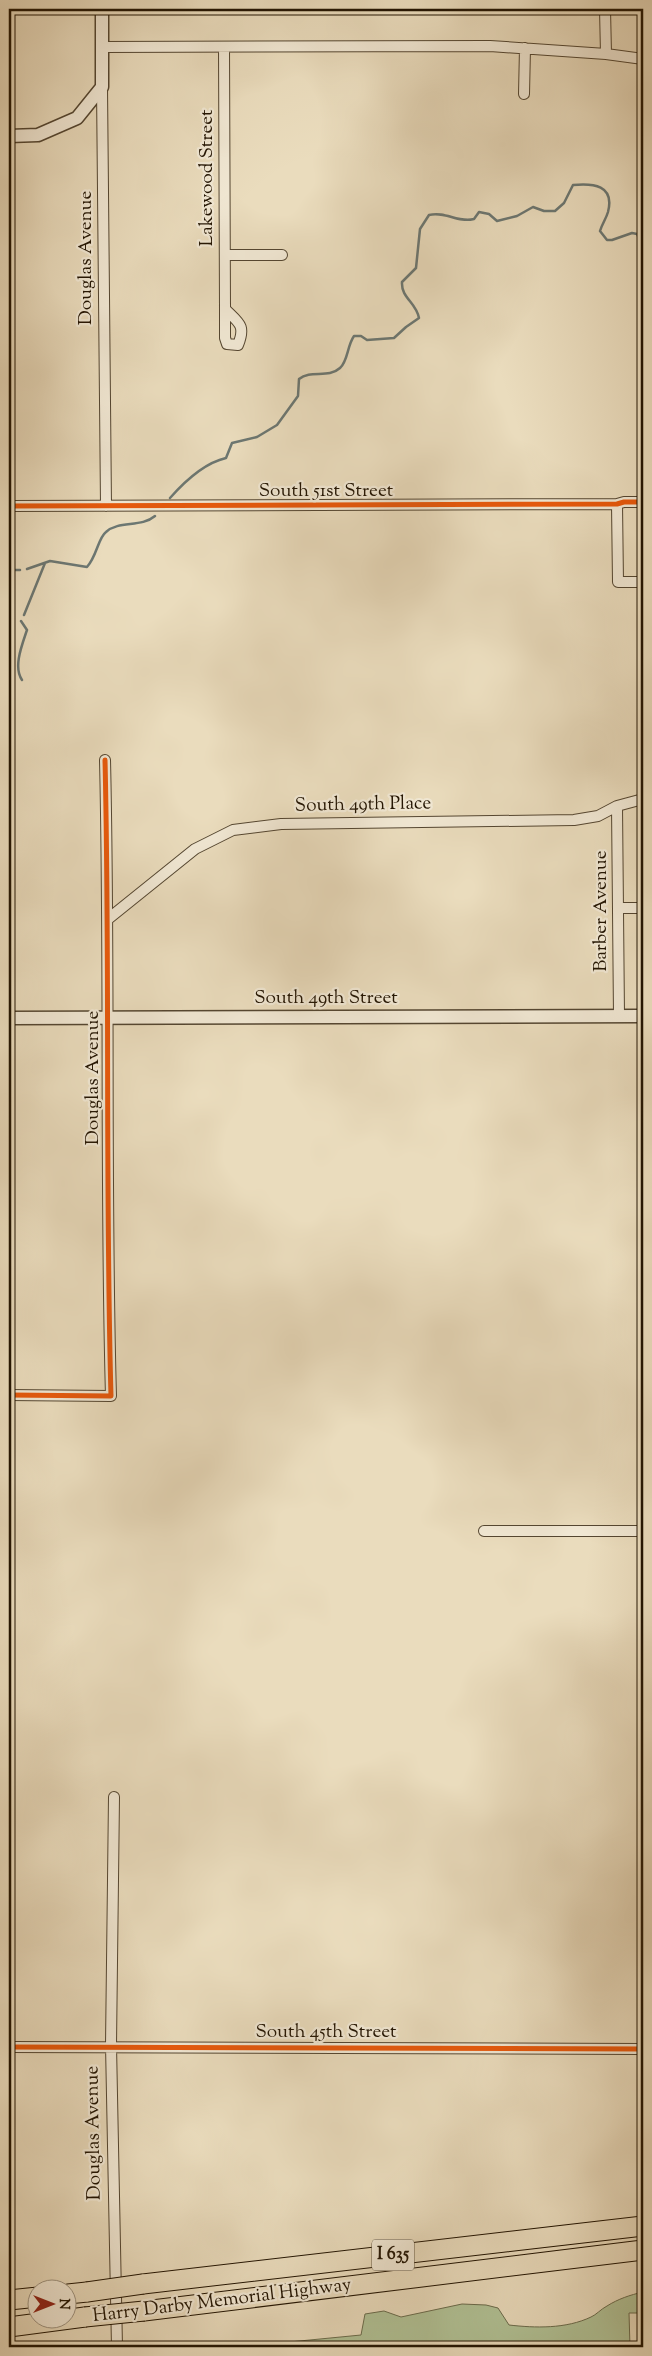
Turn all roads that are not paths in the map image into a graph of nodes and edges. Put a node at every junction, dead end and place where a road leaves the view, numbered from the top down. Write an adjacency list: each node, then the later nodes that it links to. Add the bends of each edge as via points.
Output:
1 (102, 9): 3 (street, Douglas Avenue)
2 (605, 9): 6 (street)
3 (102, 47): 4 (street); 8 (street, Douglas Avenue)
4 (224, 47): 5 (street); 12 (street, Lakewood Street)
5 (525, 48): 6 (street); 9 (street)
6 (606, 54): 7 (street)
7 (643, 59)
8 (102, 87): 10 (street, via 77,118 38,135); 17 (street, Douglas Avenue)
9 (524, 94)
10 (9, 136)
11 (282, 254): 12 (street)
12 (225, 255): 13 (street, Lakewood Street)
13 (225, 309)
14 (643, 502): 15 (street, South 51st Street)
15 (617, 504): 17 (street, South 51st Street); 18 (street, via 618,582)
16 (9, 506): 17 (street, South 51st Street)
17 (106, 506)
18 (643, 582)
19 (105, 760): 24 (street, Douglas Avenue)
20 (643, 799): 21 (street, South 49th Place)
21 (617, 806): 22 (street, Barber Avenue); 24 (street, South 49th Place, via 598,816 574,820 281,824 233,830 196,849)
22 (618, 908): 23 (street); 25 (street, Barber Avenue)
23 (643, 908)
24 (108, 919): 28 (street, Douglas Avenue)
25 (619, 1016): 26 (street, South 49th Street); 28 (street, South 49th Street)
26 (643, 1016)
27 (9, 1018): 28 (street, South 49th Street)
28 (108, 1018): 29 (street, Douglas Avenue, via 111,1396)
29 (9, 1395)
30 (484, 1531): 31 (street)
31 (643, 1531)
32 (114, 1797): 33 (street, Douglas Avenue)
33 (111, 2045): 34 (street, South 45th Street); 35 (street, South 45th Street); 42 (street, Douglas Avenue)
34 (9, 2046)
35 (643, 2049)
36 (643, 2226): 38 (highway, Harry Darby Memorial Highway / I 635, bridge)
37 (643, 2250): 41 (highway, Harry Darby Memorial Highway / I 635, bridge)
38 (78, 2293)
39 (28, 2298): 40 (highway)
40 (9, 2300)
41 (9, 2327)
42 (117, 2347)

